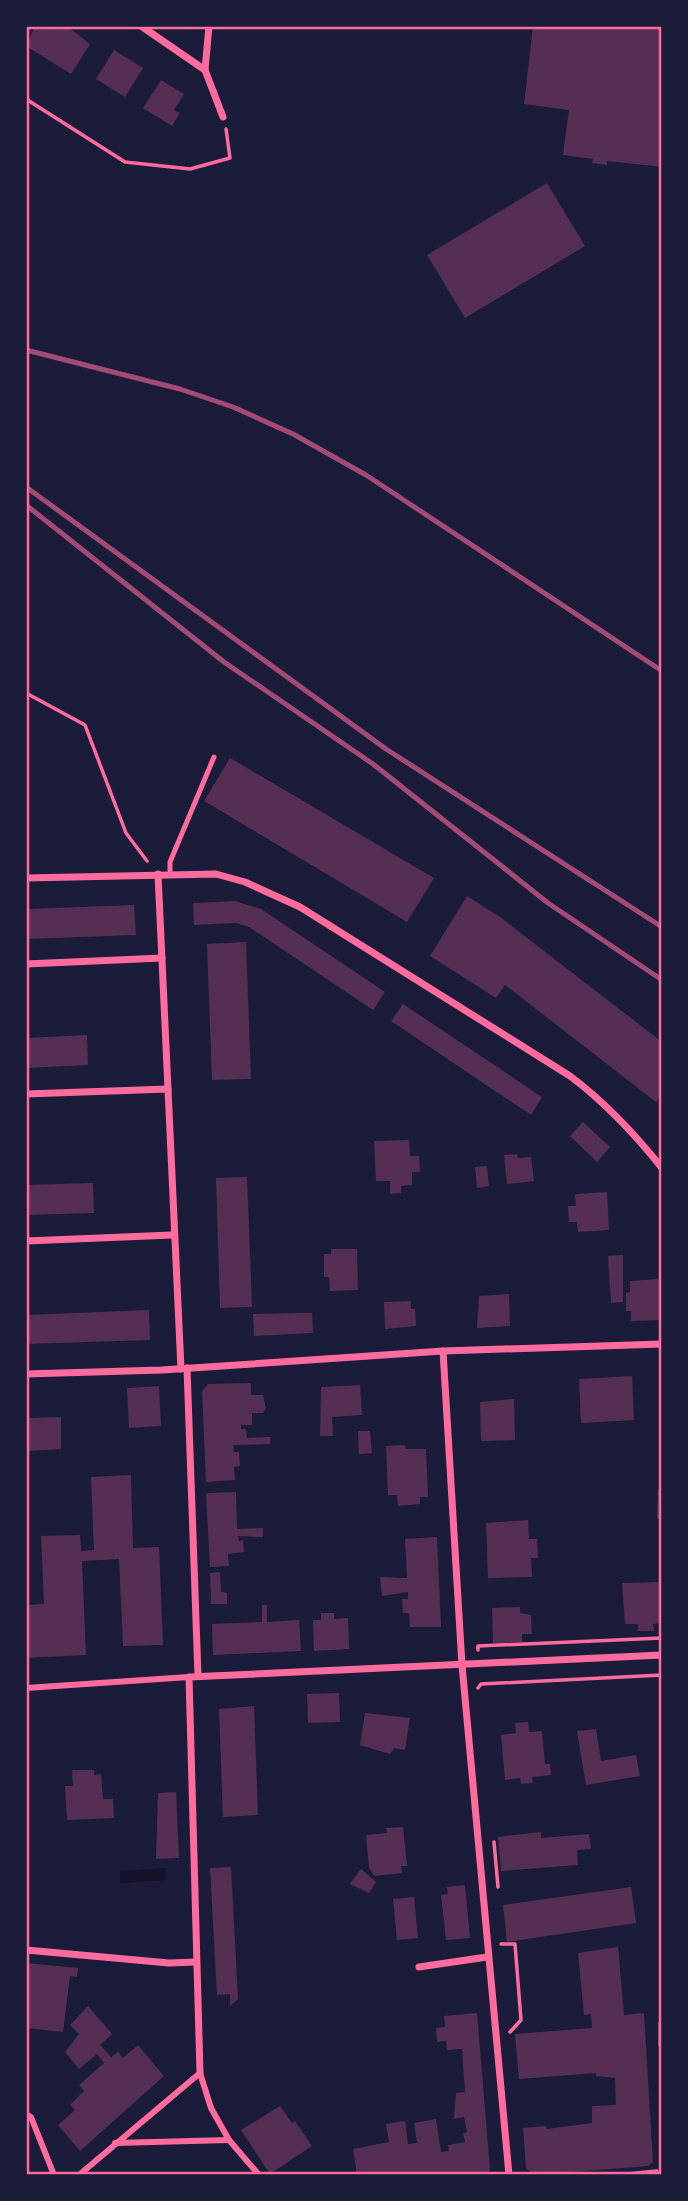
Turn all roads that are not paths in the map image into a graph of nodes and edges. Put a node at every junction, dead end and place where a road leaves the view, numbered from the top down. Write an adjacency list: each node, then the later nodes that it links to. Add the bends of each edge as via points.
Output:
1 (141, 26): 3 (street)
2 (209, 26): 3 (street)
3 (205, 70): 4 (street)
4 (223, 117)
5 (214, 757): 7 (lane, via 170,862)
6 (158, 874): 7 (street); 8 (street); 9 (street)
7 (170, 874): 13 (street, via 216,874 275,893 300,907 570,1076 632,1130)
8 (26, 878)
9 (162, 958): 10 (street); 11 (street)
10 (26, 964)
11 (167, 1089): 12 (street); 14 (street)
12 (26, 1094)
13 (662, 1168)
14 (172, 1235): 15 (street); 18 (street)
15 (26, 1241)
16 (662, 1344): 17 (street)
17 (443, 1351): 18 (street); 21 (street)
18 (184, 1368): 19 (street); 22 (street)
19 (26, 1374)
20 (662, 1655): 21 (street)
21 (462, 1665): 22 (street); 25 (street)
22 (193, 1677): 23 (street); 26 (street)
23 (26, 1688)
24 (26, 1950): 26 (street)
25 (487, 1956): 27 (street); 37 (street)
26 (196, 1962): 30 (street)
27 (419, 1967)
28 (662, 2024): 29 (street)
29 (662, 2045)
30 (200, 2073): 32 (street, via 211,2108); 33 (street)
31 (26, 2114): 34 (street)
32 (229, 2140): 33 (street); 36 (street)
33 (115, 2143): 35 (street)
34 (54, 2175)
35 (79, 2175)
36 (259, 2175)
37 (509, 2175)

